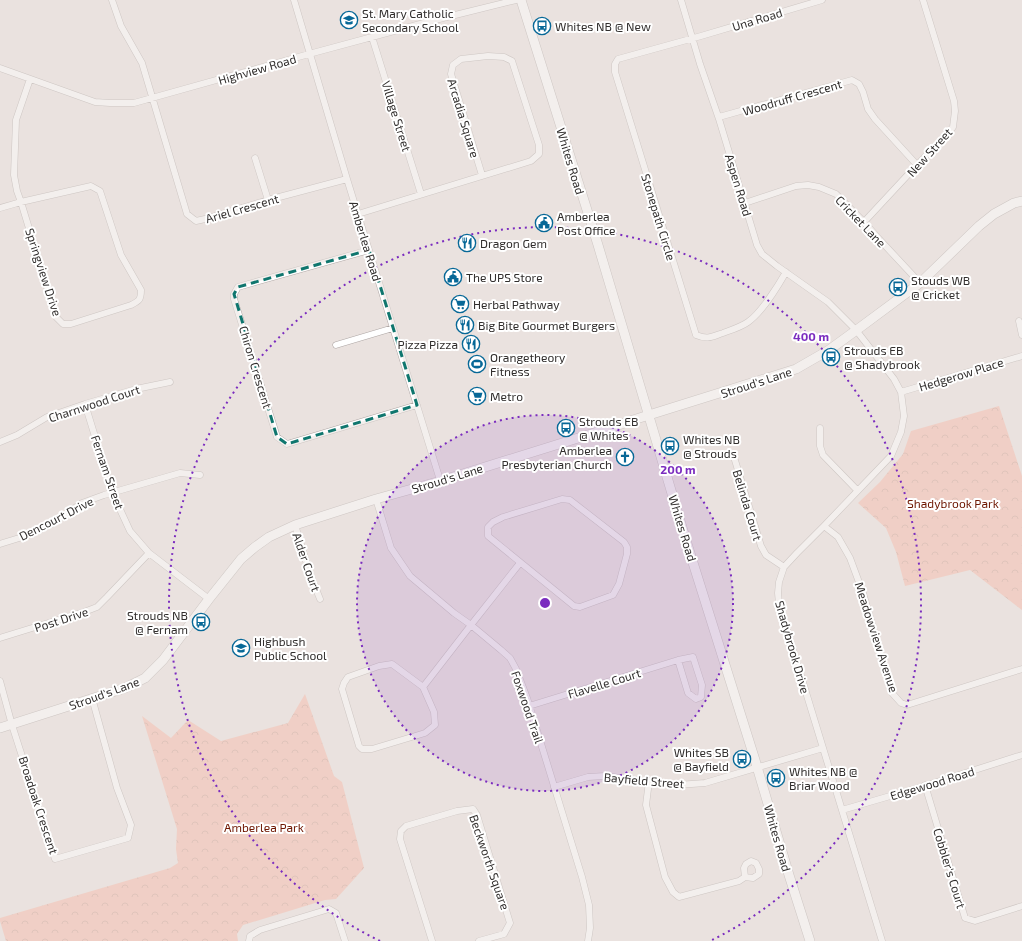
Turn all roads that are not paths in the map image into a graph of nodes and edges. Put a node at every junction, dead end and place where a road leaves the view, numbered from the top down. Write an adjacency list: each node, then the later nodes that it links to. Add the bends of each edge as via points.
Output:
1 (112, 0): 13 (street, via 121,26 142,63)
2 (294, 0): 10 (street, Amberlea Road)
3 (516, 0): 8 (street, Highview Road)
4 (521, 0): 40 (street, Whites Road)
5 (681, 0): 9 (street, Aspen Road)
6 (822, 0): 9 (street, Una Road)
7 (923, 0): 16 (street, New Street, via 955,111 953,127)
8 (372, 37): 10 (street, Highview Road); 19 (street, Village Street)
9 (692, 38): 14 (street, Aspen Road); 28 (street, Stonepath Circle, via 618,59 615,72 696,335 710,337 748,322 757,315)
10 (309, 54): 13 (street, Highview Road); 18 (street, Amberlea Road)
11 (0, 68): 12 (street, Highview Road)
12 (30, 79): 13 (street, Highview Road, via 95,102 134,103); 22 (street, via 16,120 14,176)
13 (152, 98): 20 (street, Ariel Crescent, via 187,214 196,221)
14 (719, 117): 16 (street, Woodruff Crescent, via 852,80 859,84 864,92 868,109 875,119); 23 (street, Aspen Road)
15 (255, 158): 20 (street)
16 (917, 165): 26 (street, New Street)
17 (482, 175): 17 (street, Arcadia Square, via 531,161 539,154 539,145 512,61 504,57 461,59 453,65 450,74); 19 (street, Arcadia Square)
18 (347, 179): 20 (street, Ariel Crescent); 25 (street, Amberlea Road)
19 (421, 194): 25 (street, Arcadia Square)
20 (268, 200)
21 (1022, 200): 29 (street, Stroud's Lane, via 994,214 979,226)
22 (21, 202): 22 (street, Springview Drive, via 56,317 63,324 71,324 138,301 141,290 121,255 100,191 91,186); 24 (street, Springview Drive)
23 (745, 202): 26 (street, Cricket Lane, via 796,186 808,185 836,194); 28 (street, Aspen Road, via 762,254)
24 (0, 208)
25 (358, 214): 27 (street, Amberlea Road)
26 (864, 222): 29 (street, Cricket Lane)
27 (369, 250): 31 (street, Amberlea Road); 39 (street, Chiron Crescent, via 238,286 234,294 277,437 287,444)
28 (786, 272): 32 (street, Aspen Road, via 828,302)
29 (920, 283): 32 (street, Stroud's Lane)
30 (1019, 321): 33 (street)
31 (393, 328): 34 (street); 39 (street, Amberlea Road)
32 (856, 330): 37 (street, Shadybrook Drive); 40 (street, Stroud's Lane, via 829,350 796,369)
33 (1022, 335)
34 (336, 345)
35 (1022, 356): 37 (street, Hedgerow Place)
36 (170, 382): 38 (street, Charnwood Court)
37 (901, 392): 46 (street, Shadybrook Drive, via 904,416 901,432 891,456)
38 (85, 404): 42 (street, Charnwood Court, via 47,417); 47 (street, Fernam Street)
39 (417, 405): 45 (street, Amberlea Road)
40 (649, 415): 45 (street, Stroud's Lane); 69 (street, Whites Road)
41 (820, 428): 46 (street, via 823,455)
42 (0, 442)
43 (734, 457): 54 (street, Belinda Court, via 761,546 766,555)
44 (200, 475): 47 (street, Dencourt Drive, via 180,473)
45 (440, 480): 48 (street, Stroud's Lane)
46 (857, 490): 50 (street, Shadybrook Drive)
47 (112, 492): 51 (street, Dencourt Drive, via 82,503 53,523 29,535); 52 (street, Fernam Street, via 130,531)
48 (376, 499): 49 (street, Stroud's Lane); 57 (street, Foxwood Trail, via 391,548 410,576)
49 (295, 525): 55 (street, Stroud's Lane, via 270,537 241,559); 56 (street, Alder Court)
50 (824, 526): 54 (street, Shadybrook Drive); 60 (street, Meadowview Avenue, via 838,538 850,558 863,593 892,693 901,703 907,705)
51 (0, 544)
52 (149, 553): 55 (street, Fernam Street); 58 (street, Post Drive, via 97,607)
53 (520, 563): 53 (street, via 574,606 580,607 613,596 619,584 627,547 570,500 562,499 503,517 488,527 488,536); 57 (street)
54 (784, 567): 67 (street, Shadybrook Drive, via 779,582 779,604)
55 (209, 599): 63 (street, Stroud's Lane, via 163,660 144,678 125,688)
56 (320, 599)
57 (471, 625): 62 (street); 64 (street, Foxwood Trail, via 510,658)
58 (0, 638)
59 (678, 660): 59 (street, Flavelle Court, via 688,693 696,699 701,697 702,685 693,657); 64 (street, Flavelle Court)
60 (1022, 669)
61 (0, 681): 65 (street)
62 (423, 687): 62 (street, via 392,664 348,677 342,689 362,749 372,749 425,732 435,725 434,712)
63 (92, 698): 65 (street, Stroud's Lane); 65 (street, Broadoak Crescent, via 117,788 131,825 128,838 55,859)
64 (529, 706): 72 (street, Foxwood Trail)
65 (12, 724): 66 (street, Stroud's Lane)
66 (0, 728)
67 (823, 748): 69 (street, Bayfield Street); 73 (street, Shadybrook Drive)
68 (1022, 755): 71 (street, Edgewood Road)
69 (757, 768): 70 (street, Bayfield Street, via 705,783); 81 (street, Whites Road)
70 (649, 781): 72 (street, Bayfield Street, via 599,776); 74 (street, via 646,805 665,877 678,897 739,881)
71 (925, 785): 73 (street, Edgewood Road); 75 (street, Cobbler's Court, via 966,918 975,921)
72 (554, 787): 80 (street, Foxwood Trail, via 589,905)
73 (842, 810): 82 (street, Shadybrook Drive)
74 (745, 877)
75 (1022, 906)
76 (249, 941): 77 (street, via 250,936 260,930 329,909 336,913)
77 (345, 941)
78 (432, 941): 79 (street, Beckworth Square, via 400,839 401,830 406,826 457,811 473,809 510,923 504,934)
79 (479, 941)
80 (588, 941)
81 (810, 941)
82 (882, 941)

